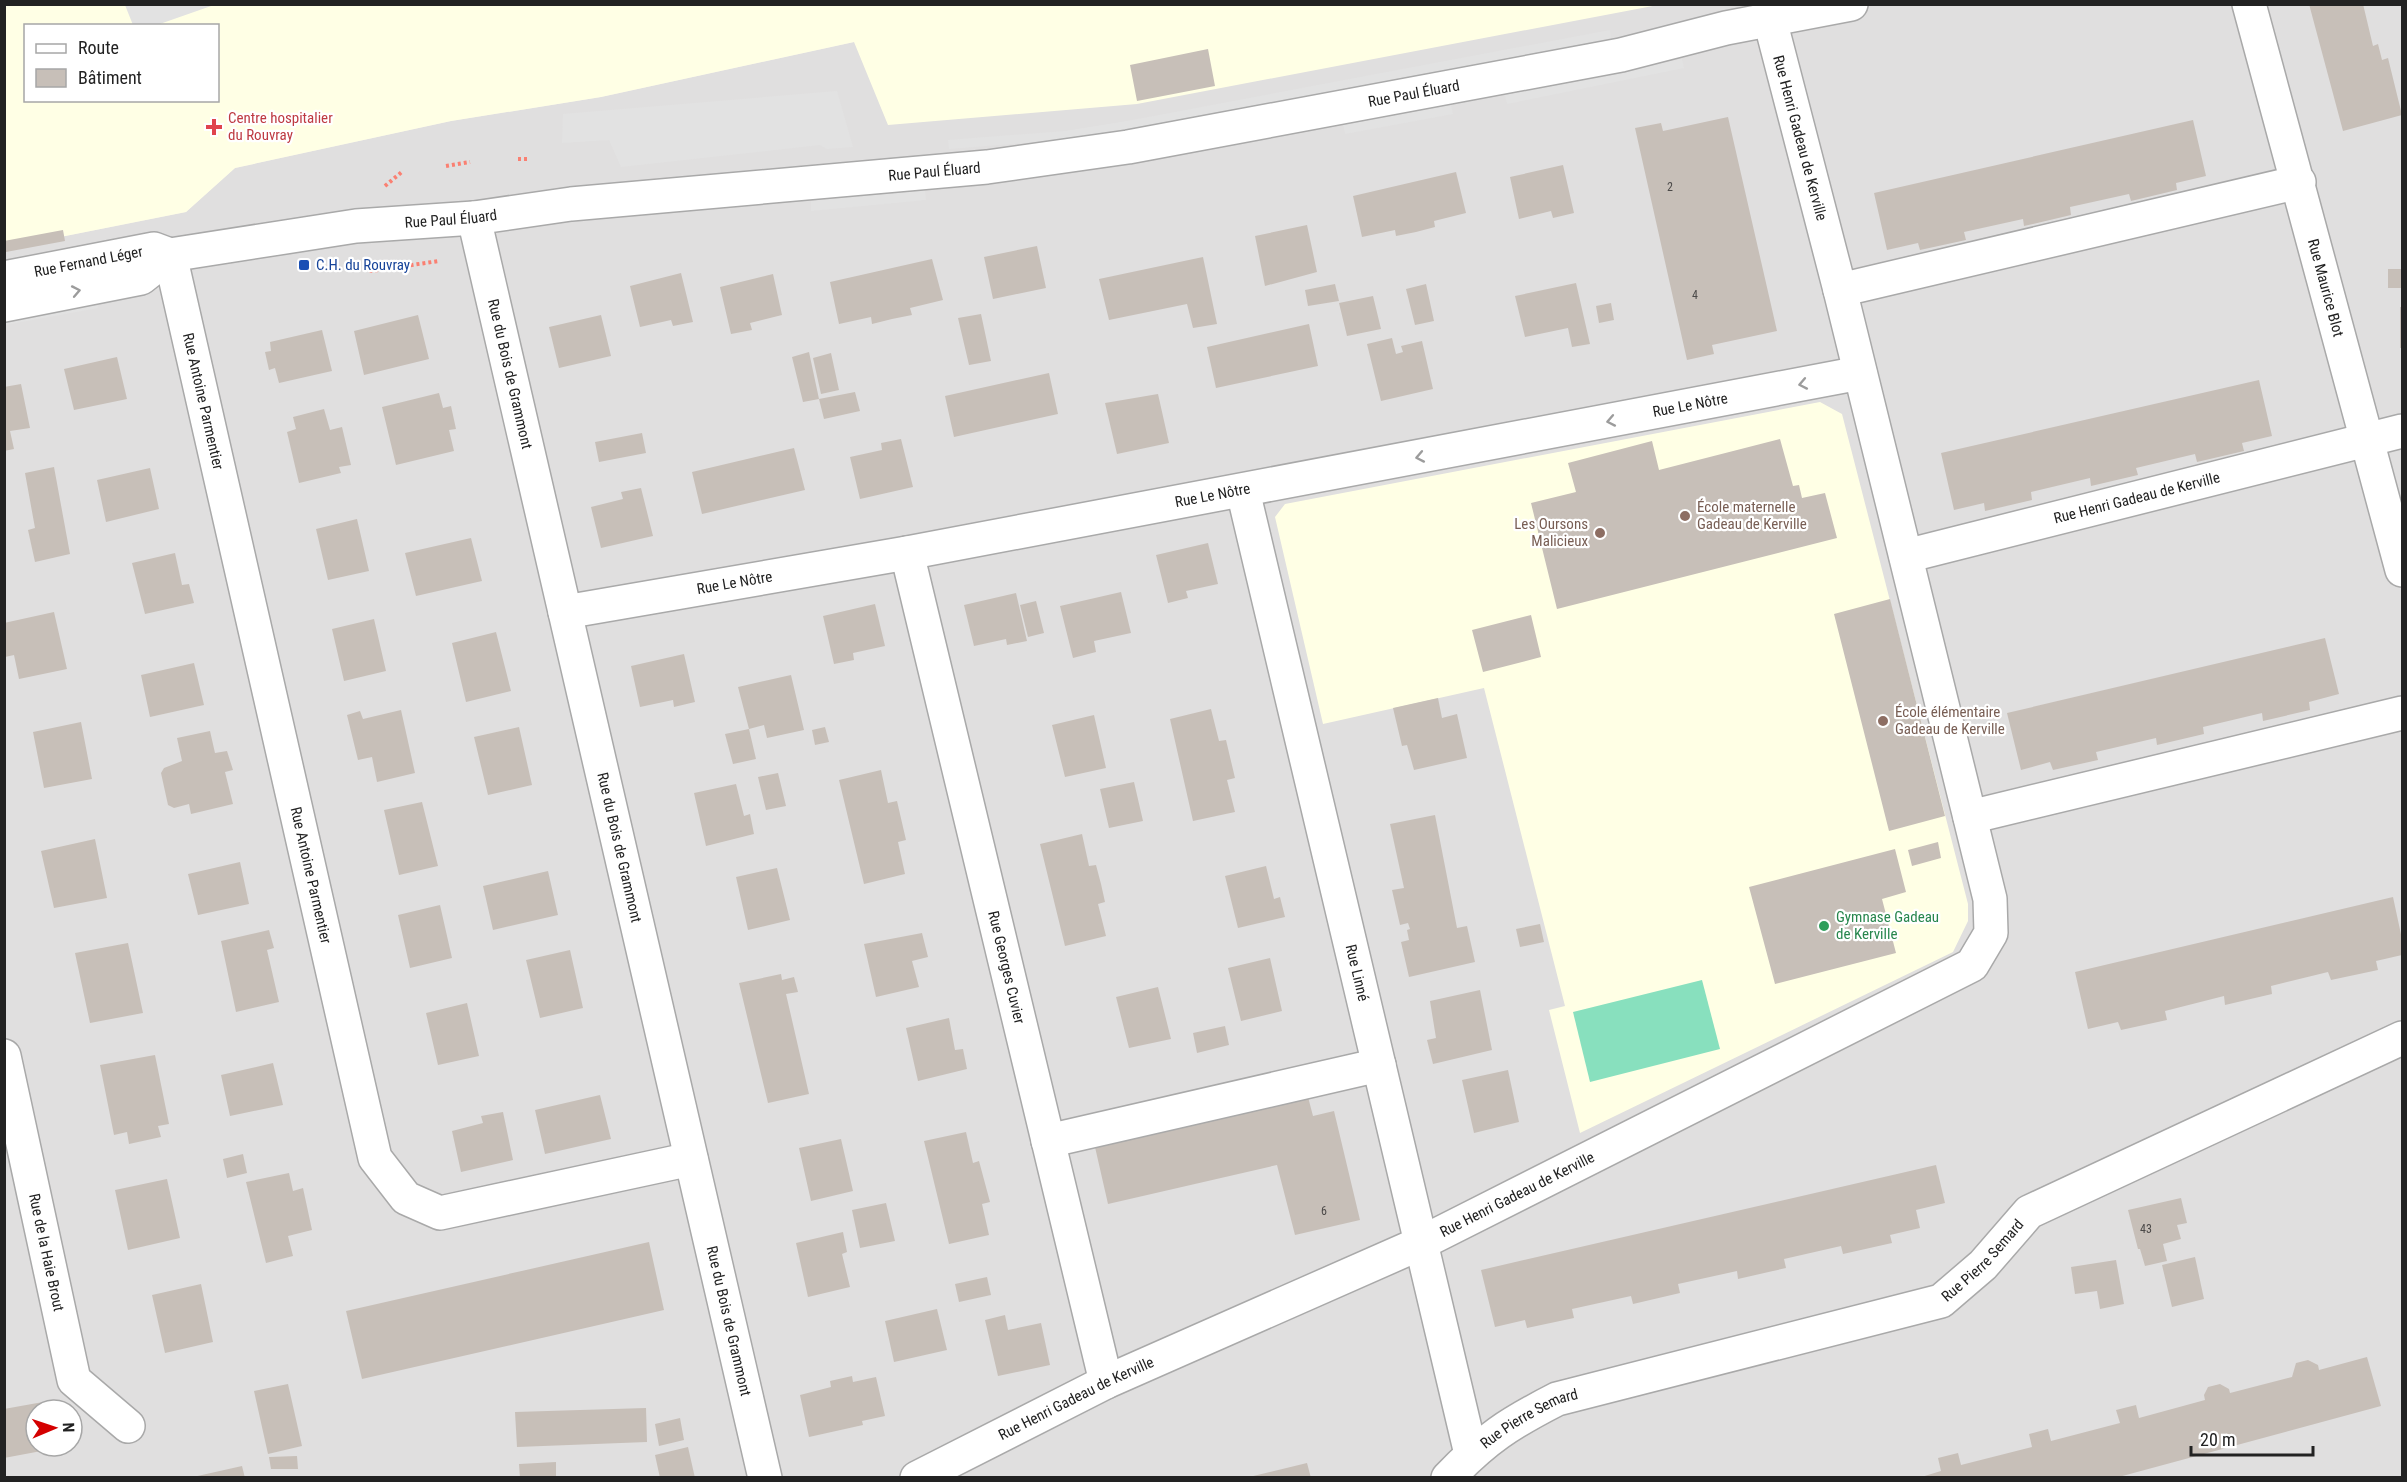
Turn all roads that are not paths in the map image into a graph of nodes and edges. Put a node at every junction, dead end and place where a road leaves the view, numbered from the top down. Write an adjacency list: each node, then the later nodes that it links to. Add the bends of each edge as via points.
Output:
1 (1851, 4): 3 (street, Rue Paul Éluard)
2 (2249, 4): 4 (street, Rue Maurice Blot)
3 (1770, 20): 5 (street, Rue Paul Éluard, via 1621,55 1128,147 987,166 571,204); 7 (street, Rue Henri Gadeau de Kerville)
4 (2299, 182): 7 (street); 11 (street, Rue Maurice Blot)
5 (474, 218): 6 (street, Rue Paul Éluard, via 364,225); 16 (street, Rue du Bois de Grammont)
6 (170, 255): 8 (street, Rue Fernand Léger, via 154,249); 23 (street, Rue Antoine Parmentier, via 375,1158 406,1198 440,1213)
7 (1840, 290): 9 (street, Rue Henri Gadeau de Kerville)
8 (9, 295)
9 (1860, 373): 12 (street, Rue Le Nôtre, one-way to 12); 14 (street, Rue Henri Gadeau de Kerville)
10 (2403, 431): 11 (street, Rue Henri Gadeau de Kerville)
11 (2368, 440): 14 (street, Rue Henri Gadeau de Kerville); 15 (street, Rue Maurice Blot)
12 (1243, 491): 13 (street, Rue Le Nôtre); 21 (street, Rue Linné)
13 (907, 553): 16 (street, Rue Le Nôtre); 22 (street, Rue Georges Cuvier)
14 (1906, 556): 18 (street, Rue Henri Gadeau de Kerville)
15 (2403, 570)
16 (565, 612): 23 (street, Rue du Bois de Grammont)
17 (2403, 713): 18 (street)
18 (1970, 817): 24 (street, Rue Henri Gadeau de Kerville, via 1990,899 1991,933 1972,965)
19 (2403, 1038): 27 (street, Rue Pierre Semard, via 2029,1212 1983,1265 1941,1301 1557,1399 1509,1424)
20 (4, 1056): 26 (street, Rue de la Haie Brout, via 74,1380)
21 (1378, 1065): 22 (street); 24 (street, Rue Linné)
22 (1048, 1141): 25 (street, Rue Georges Cuvier)
23 (691, 1159): 28 (street, Rue du Bois de Grammont)
24 (1420, 1243): 25 (street, Rue Henri Gadeau de Kerville); 27 (street, Rue Linné)
25 (1106, 1382): 29 (street, Rue Henri Gadeau de Kerville)
26 (128, 1426)
27 (1471, 1454): 30 (street, Rue Pierre Semard)
28 (765, 1478)
29 (917, 1478)
30 (1448, 1478)

